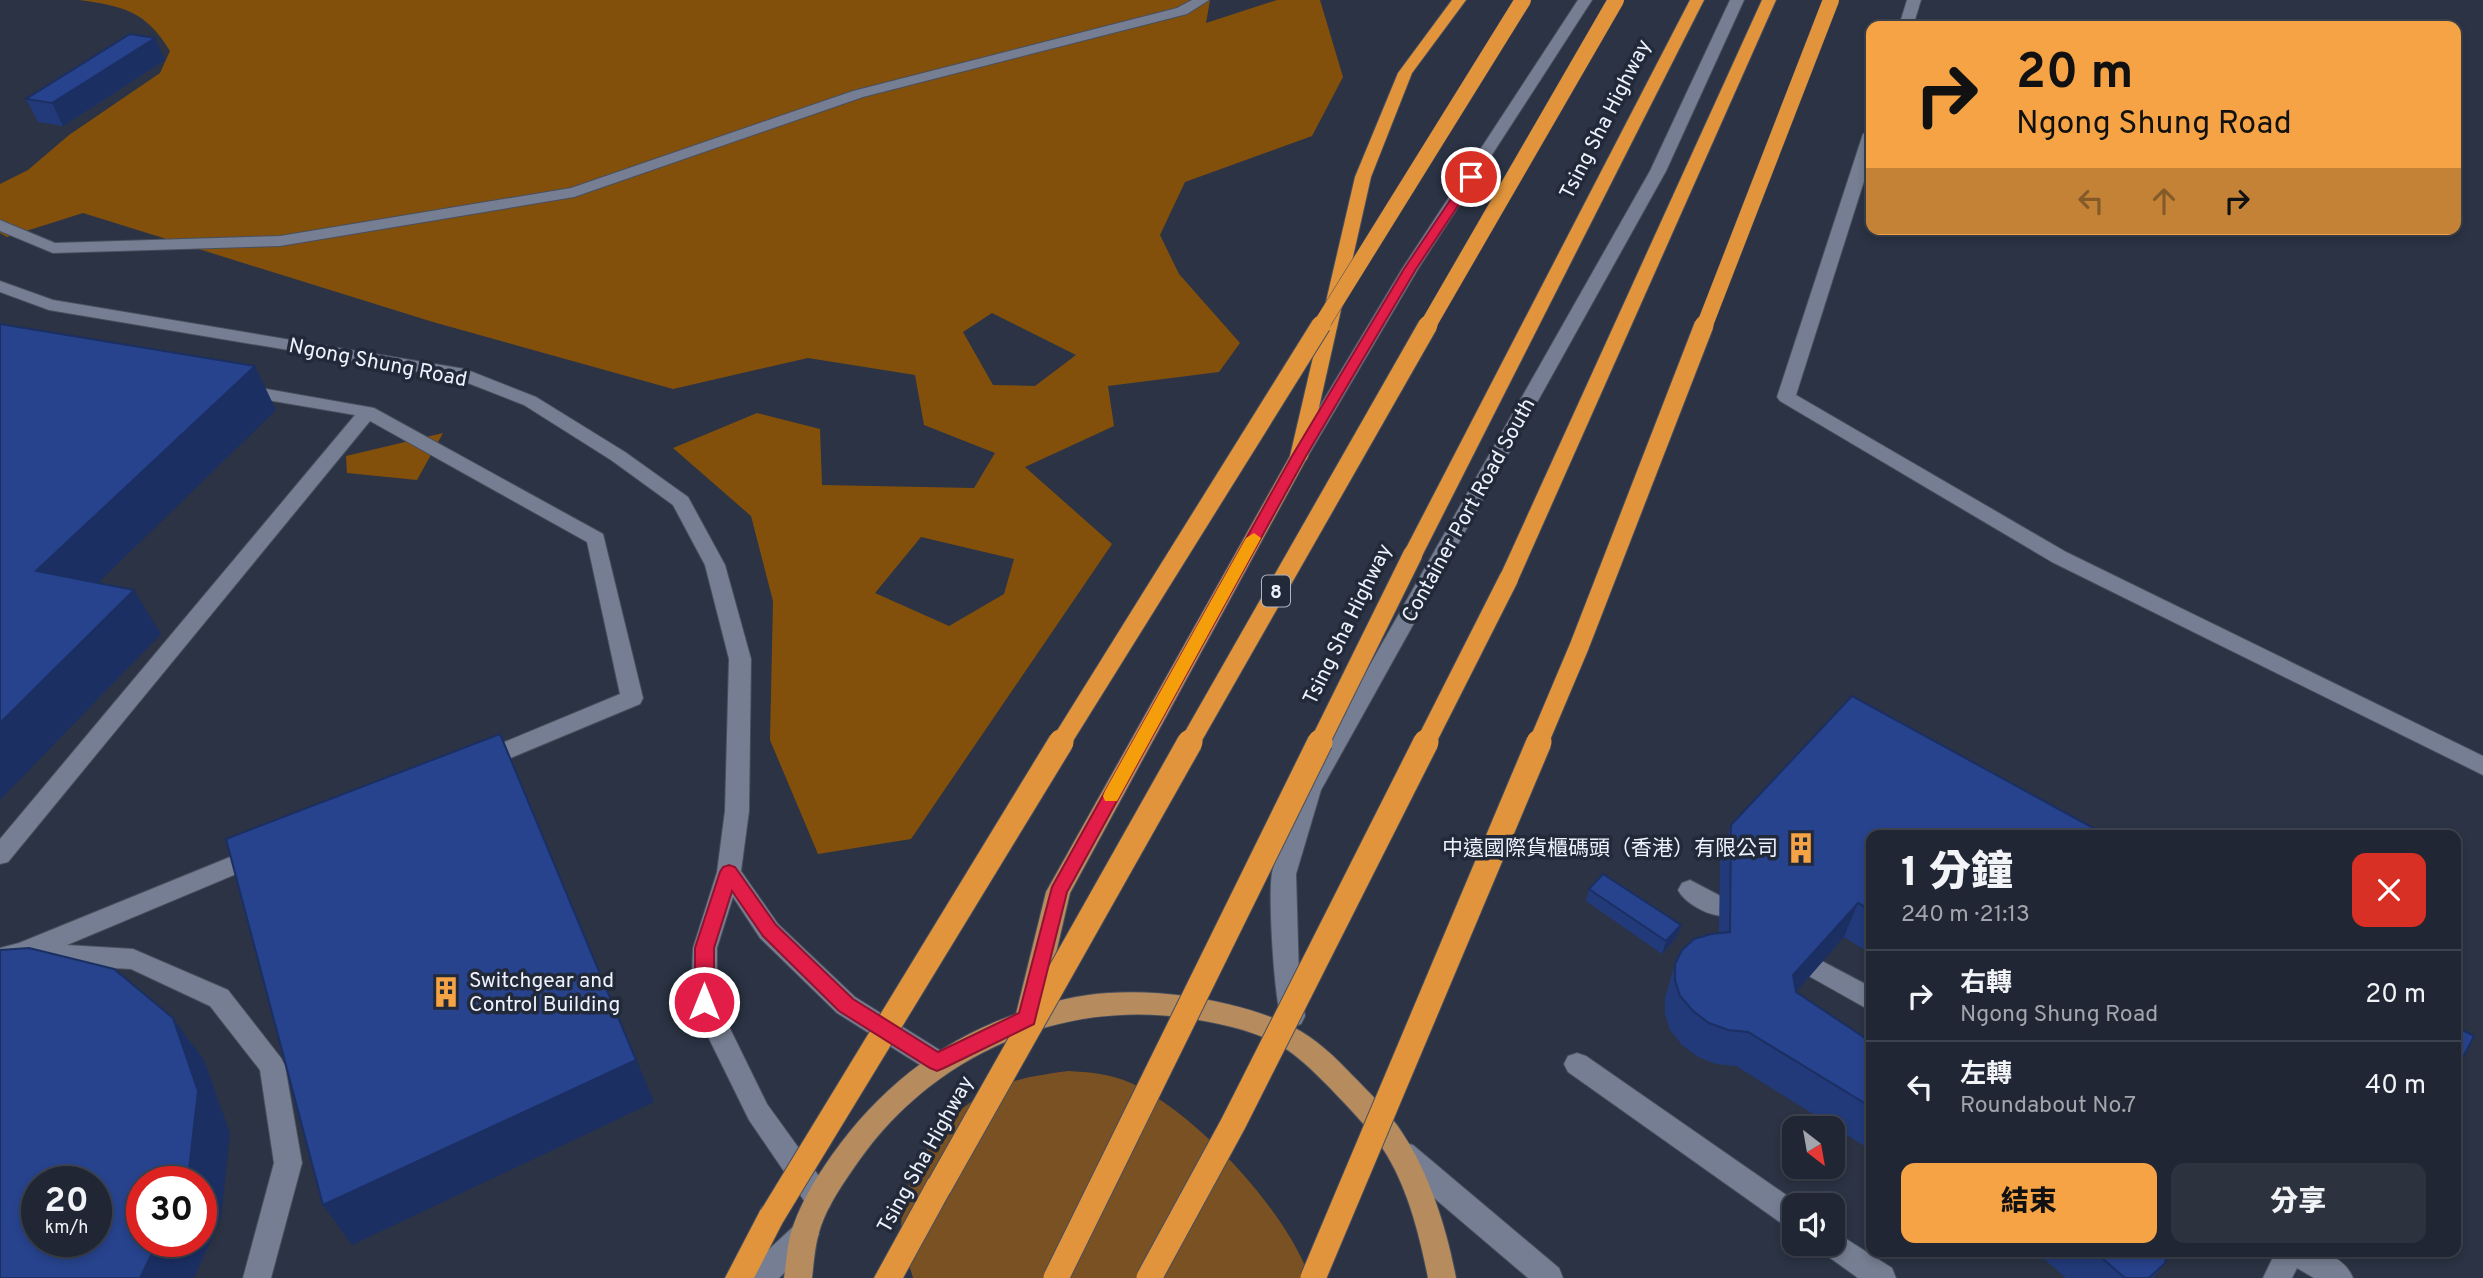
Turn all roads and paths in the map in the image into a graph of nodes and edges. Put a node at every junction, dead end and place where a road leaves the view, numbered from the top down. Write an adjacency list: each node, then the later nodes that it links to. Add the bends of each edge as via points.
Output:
1 (1202, 0): 13 (street, via 1182,11 858,94 574,192 280,241 53,248)
2 (1459, 0): 17 (highway, via 1405,73 1363,177)
3 (1523, 0): 40 (highway, bridge, via 942,934)
4 (1585, 0): 17 (street, via 1410,269)
5 (1616, 0): 43 (highway, Tsing Sha Highway / 8, bridge, via 1315,521)
6 (1697, 0): 44 (highway, Tsing Sha Highway, bridge, via 1413,554)
7 (1737, 0): 29 (street, Container Port Road South, via 1658,171 1310,790 1284,874 1287,976)
8 (1769, 0): 45 (highway, bridge, via 1509,578 1233,1124)
9 (1831, 0): 46 (highway, bridge, via 1579,648)
10 (1914, 0): 11 (street)
11 (1908, 21)
12 (1866, 149): 18 (street, via 1786,397 2059,557)
13 (0, 225)
14 (0, 286): 22 (street, Ngong Shung Road, via 49,305 459,373 530,401 681,501 715,565 740,659 737,811)
15 (218, 386): 16 (street)
16 (368, 412): 19 (street, via 596,539 632,698); 21 (street)
17 (1299, 456): 28 (main road, via 1058,892)
18 (2483, 766)
19 (467, 767)
20 (276, 847): 25 (street)
21 (0, 855)
22 (729, 872): 30 (street, via 769,931 846,1005); 33 (street, Ngong Shung Road, via 705,948 704,1002 758,1112)
23 (1690, 890): 24 (street)
24 (1721, 908)
25 (11, 956): 39 (street, via 133,959 219,998 272,1066 288,1163)
26 (1816, 968): 27 (street)
27 (1866, 997)
28 (1028, 1018): 29 (main road, via 1103,1002 1180,1003 1254,1021); 30 (main road)
29 (1295, 1041): 32 (main road, via 1351,1091)
30 (937, 1062): 33 (main road, via 891,1100 850,1145)
31 (1577, 1064): 34 (street)
32 (1399, 1151): 47 (main road, via 1439,1258); 48 (street)
33 (819, 1199): 35 (main road)
34 (1782, 1208)
35 (805, 1234): 41 (street); 42 (main road)
36 (1845, 1252): 49 (street)
37 (2289, 1257): 50 (street)
38 (2303, 1257): 51 (street)
39 (257, 1278)
40 (739, 1278)
41 (759, 1278)
42 (798, 1278)
43 (888, 1278)
44 (1056, 1278)
45 (1149, 1278)
46 (1313, 1278)
47 (1442, 1278)
48 (1549, 1278)
49 (1882, 1278)
50 (2277, 1278)
51 (2339, 1278)

